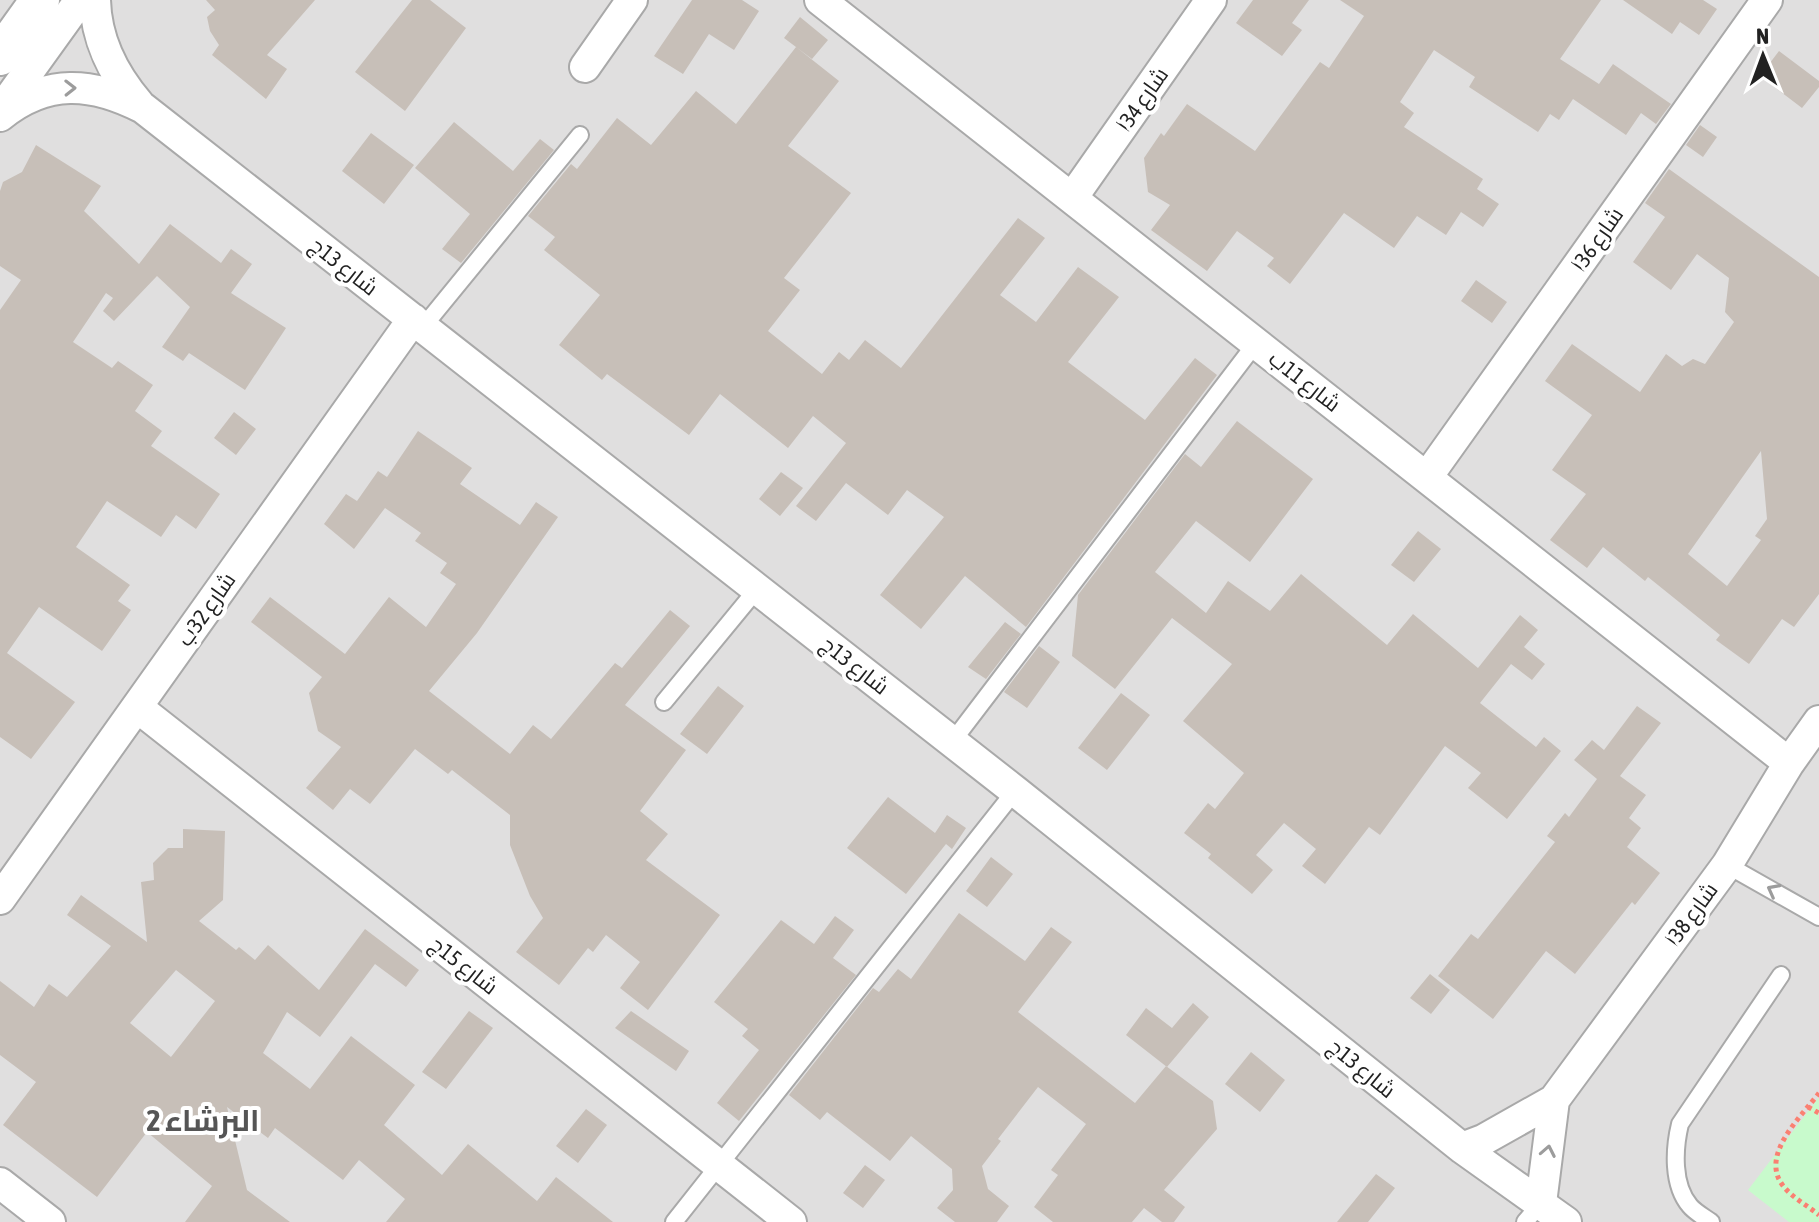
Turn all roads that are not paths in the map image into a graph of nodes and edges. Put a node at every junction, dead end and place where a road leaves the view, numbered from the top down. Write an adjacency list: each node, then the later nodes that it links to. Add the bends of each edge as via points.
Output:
1 (40, 0): 8 (street)
2 (80, 0): 11 (street)
3 (95, 0): 10 (street, شارع 13ج, via 110,61)
4 (632, 0): 9 (street)
5 (820, 0): 13 (street, شارع 11ب)
6 (1211, 0): 13 (street, شارع 34ا)
7 (1767, 0): 16 (street, شارع 36ا)
8 (0, 56)
9 (585, 67)
10 (143, 108): 11 (street, شارع 13ج, one-way to 10, via 32,95 76,87 99,90); 14 (street, شارع 13ج)
11 (0, 114)
12 (580, 135): 14 (lane)
13 (1072, 198): 15 (street, شارع 11ب)
14 (418, 323): 17 (street, شارع 13ج); 19 (street, شارع 32ب)
15 (1256, 343): 16 (street, شارع 11ب); 21 (lane)
16 (1427, 477): 22 (street, شارع 11ب)
17 (757, 589): 18 (lane); 21 (street, شارع 13ج)
18 (664, 702)
19 (137, 707): 25 (street, شارع 32ب); 30 (street, شارع 15ج)
20 (1819, 721): 22 (street, شارع 38ا)
21 (952, 742): 23 (street, شارع 13ج)
22 (1789, 763): 24 (street, شارع 38ا)
23 (1015, 791): 29 (street, شارع 13ج); 30 (lane)
24 (1727, 865): 26 (lane, one-way to 24); 28 (street, شارع 38ا)
25 (4, 884)
26 (1819, 917)
27 (1781, 975): 37 (lane, via 1680,1124 1675,1145 1681,1187 1689,1206)
28 (1554, 1100): 29 (street, شارع 38ا); 32 (street, شارع 38ا, one-way to 28)
29 (1462, 1148): 32 (street, شارع 13ج)
30 (718, 1165): 34 (lane); 35 (street, شارع 15ج)
31 (0, 1183): 33 (street)
32 (1533, 1212): 36 (street, شارع 13ج)
33 (50, 1222)
34 (674, 1222)
35 (791, 1222)
36 (1566, 1222)
37 (1711, 1222)

